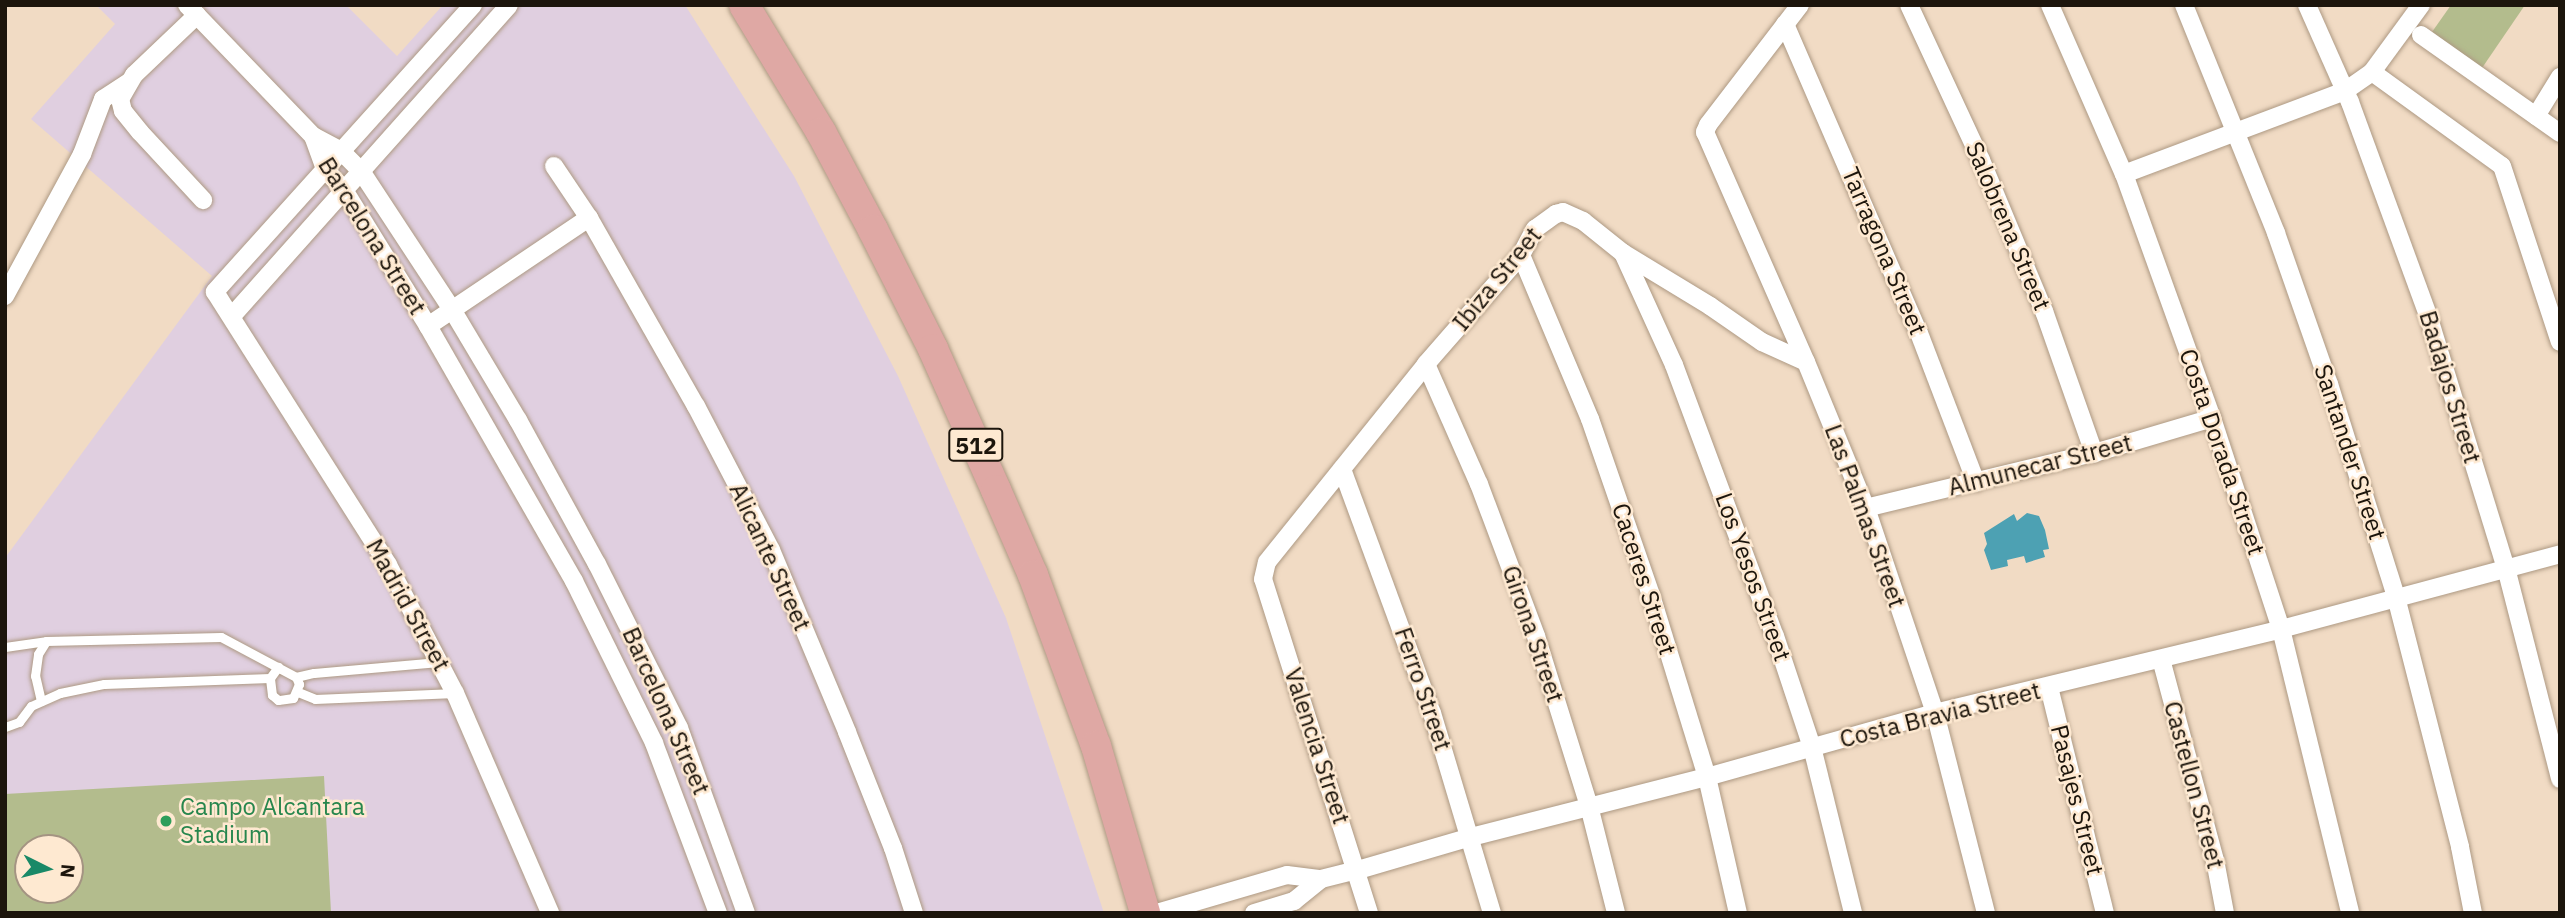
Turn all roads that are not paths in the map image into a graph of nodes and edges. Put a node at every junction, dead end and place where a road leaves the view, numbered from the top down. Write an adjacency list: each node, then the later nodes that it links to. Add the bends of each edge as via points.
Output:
1 (473, 5): 21 (street, Madrid Street)
2 (509, 5): 24 (street)
3 (744, 5): 72 (main road, 512, via 821,132 873,230 933,349 1012,526 1096,746)
4 (1800, 5): 11 (street)
5 (1909, 5): 39 (street, Salobrena Street, via 2044,311)
6 (2050, 5): 25 (street, Costa Dorada Street)
7 (2184, 5): 18 (street, Santander Street)
8 (2307, 5): 16 (street, Badajos Street)
9 (2421, 5): 13 (street)
10 (192, 10): 15 (street); 20 (street)
11 (1785, 24): 36 (street, Las Palmas Street, via 1705,132); 41 (street, Tarragona Street, via 1919,332)
12 (2421, 35): 17 (street)
13 (2372, 72): 16 (street); 35 (street, via 2502,166)
14 (2560, 77): 17 (street)
15 (130, 82): 27 (street, via 120,99 123,111); 31 (street, via 103,99 82,154)
16 (2345, 90): 18 (street); 44 (street, Badajos Street, via 2428,315)
17 (2536, 116): 19 (street)
18 (2235, 131): 25 (street); 46 (street, Santander Street, via 2329,384)
19 (2560, 133)
20 (313, 136): 21 (street, Barcelona Street); 23 (street, Barcelona Street)
21 (341, 151): 23 (street, Madrid Street); 24 (street, Barcelona Street)
22 (554, 166): 28 (street, Alicante Street)
23 (325, 169): 26 (street, Barcelona Street); 33 (street, Madrid Street, via 215,292)
24 (361, 172): 26 (street); 32 (street, Barcelona Street)
25 (2124, 174): 38 (street, Costa Dorada Street)
26 (344, 190): 33 (street); 34 (street, Barcelona Street)
27 (203, 200)
28 (589, 218): 32 (street); 71 (street, Alicante Street, via 771,550 868,783)
29 (1623, 253): 30 (street, Ibiza Street, via 1583,221 1563,212 1535,229); 36 (street, Ibiza Street, via 1762,342); 61 (street, Los Yesos Street, via 1674,365 1727,503)
30 (1521, 256): 37 (street, Ibiza Street); 62 (street, Caceres Street, via 1590,419)
31 (5, 296)
32 (453, 312): 34 (street); 70 (street, Barcelona Street, via 597,564 679,728)
33 (232, 316): 51 (street, Madrid Street, via 388,565)
34 (428, 326): 69 (street, Barcelona Street, via 574,582 654,743)
35 (2560, 341)
36 (1806, 362): 42 (street, Las Palmas Street)
37 (1426, 364): 40 (street, Ibiza Street); 64 (street, Girona Street, via 1479,484 1536,636)
38 (2213, 418): 39 (street, Almunecar Street); 47 (street, Costa Dorada Street)
39 (2094, 453): 41 (street, Almunecar Street)
40 (1342, 468): 45 (street, Ibiza Street, via 1267,562); 65 (street, Ferro Street, via 1428,701)
41 (1976, 482): 42 (street, Almunecar Street)
42 (1866, 508): 59 (street, Las Palmas Street)
43 (2560, 554): 44 (street, Costa Bravia Street)
44 (2506, 568): 46 (street, Costa Bravia Street); 63 (street, Badajos Street)
45 (1263, 579): 66 (street, Valencia Street)
46 (2396, 597): 47 (street, Costa Bravia Street); 84 (street, Santander Street)
47 (2281, 629): 50 (street, Costa Bravia Street); 83 (street, Costa Dorada Street)
48 (46, 641): 49 (lane); 52 (lane, via 221,637); 58 (lane, via 38,654 35,676)
49 (5, 647)
50 (2161, 659): 55 (street, Costa Bravia Street); 82 (street, Castellon Street)
51 (439, 662): 53 (lane); 57 (street, Madrid Street)
52 (278, 667): 53 (lane); 54 (lane)
53 (296, 677): 56 (lane)
54 (271, 678): 56 (lane, via 269,688 278,700 293,698); 58 (lane, via 104,684)
55 (2049, 687): 59 (street, Costa Bravia Street); 81 (street, Pasajes Street)
56 (298, 692): 57 (lane, via 315,699)
57 (455, 692): 68 (street, Madrid Street)
58 (41, 701): 60 (lane, via 19,722)
59 (1935, 713): 61 (street, Costa Bravia Street); 80 (street, Las Palmas Street)
60 (5, 727)
61 (1812, 747): 62 (street, Costa Bravia Street); 79 (street, Los Yesos Street)
62 (1707, 777): 64 (street, Costa Bravia Street); 78 (street, Caceres Street)
63 (2560, 779)
64 (1589, 806): 65 (street, Costa Bravia Street); 77 (street, Girona Street)
65 (1471, 837): 66 (street, Costa Bravia Street); 76 (street, Ferro Street)
66 (1358, 870): 67 (street, Costa Bravia Street); 75 (street, Valencia Street)
67 (1321, 879): 73 (street, Costa Bravia Street, via 1287,875); 74 (street, Costa Bravia Street, via 1293,901)
68 (550, 913)
69 (719, 913)
70 (746, 913)
71 (914, 913)
72 (1145, 913)
73 (1157, 913)
74 (1254, 913)
75 (1369, 913)
76 (1492, 913)
77 (1616, 913)
78 (1738, 913)
79 (1853, 913)
80 (1986, 913)
81 (2105, 913)
82 (2225, 913)
83 (2350, 913)
84 (2473, 913)

